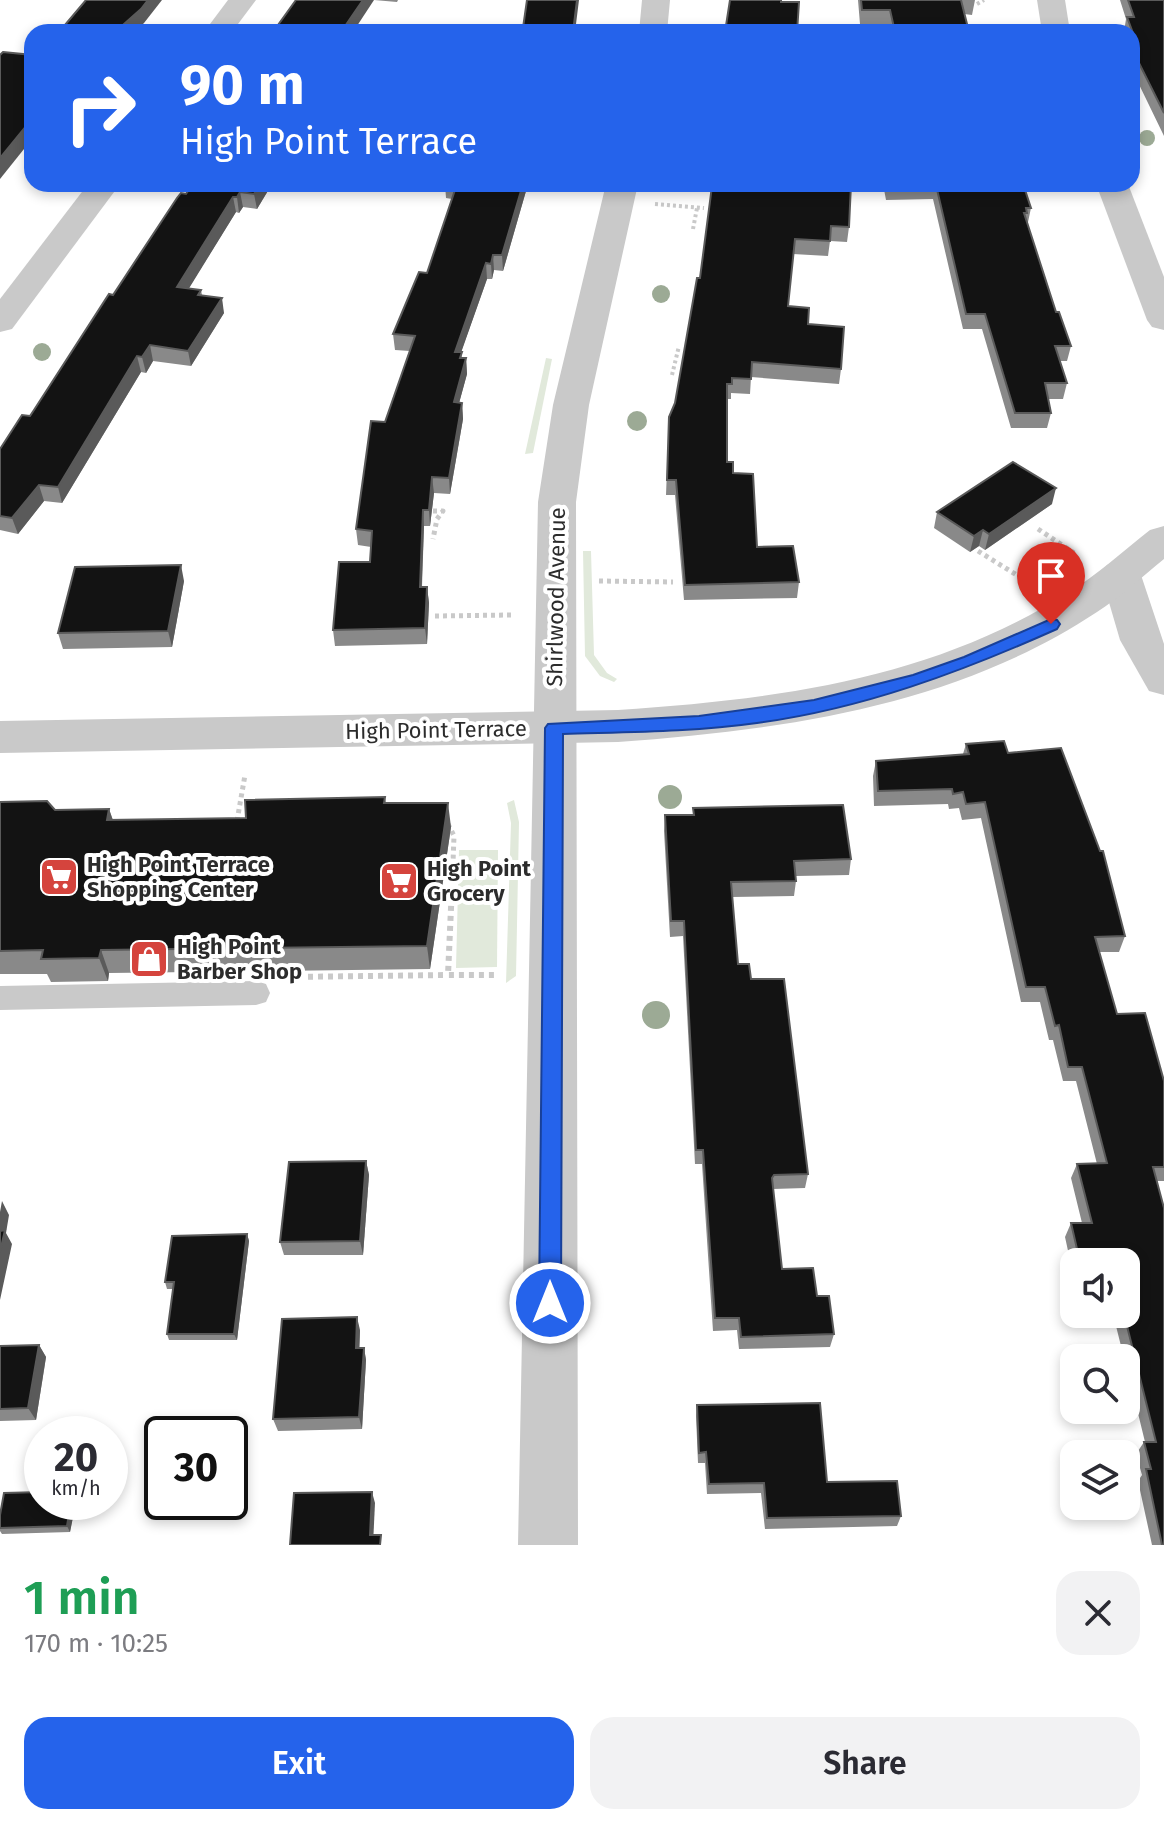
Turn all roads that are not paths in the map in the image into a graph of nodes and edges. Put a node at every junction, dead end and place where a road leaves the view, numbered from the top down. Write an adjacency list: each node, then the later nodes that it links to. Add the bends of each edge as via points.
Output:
1 (242, 0): 4 (street)
2 (656, 0): 5 (street)
3 (1051, 0): 6 (street)
4 (224, 24)
5 (654, 24)
6 (1055, 24)
7 (98, 192): 11 (street)
8 (1115, 192): 10 (street)
9 (636, 194): 15 (street, Shirlwood Avenue, via 581,355 561,462)
10 (1164, 320)
11 (0, 322)
12 (1164, 539): 13 (street, High Point Terrace)
13 (1121, 575): 14 (street, via 1141,640); 15 (street, High Point Terrace, via 1029,636 884,690 757,717)
14 (1164, 680)
15 (554, 728): 16 (street, High Point Terrace); 19 (street, Shirlwood Avenue)
16 (0, 737)
17 (266, 985): 18 (lane)
18 (0, 998)
19 (548, 1545)

